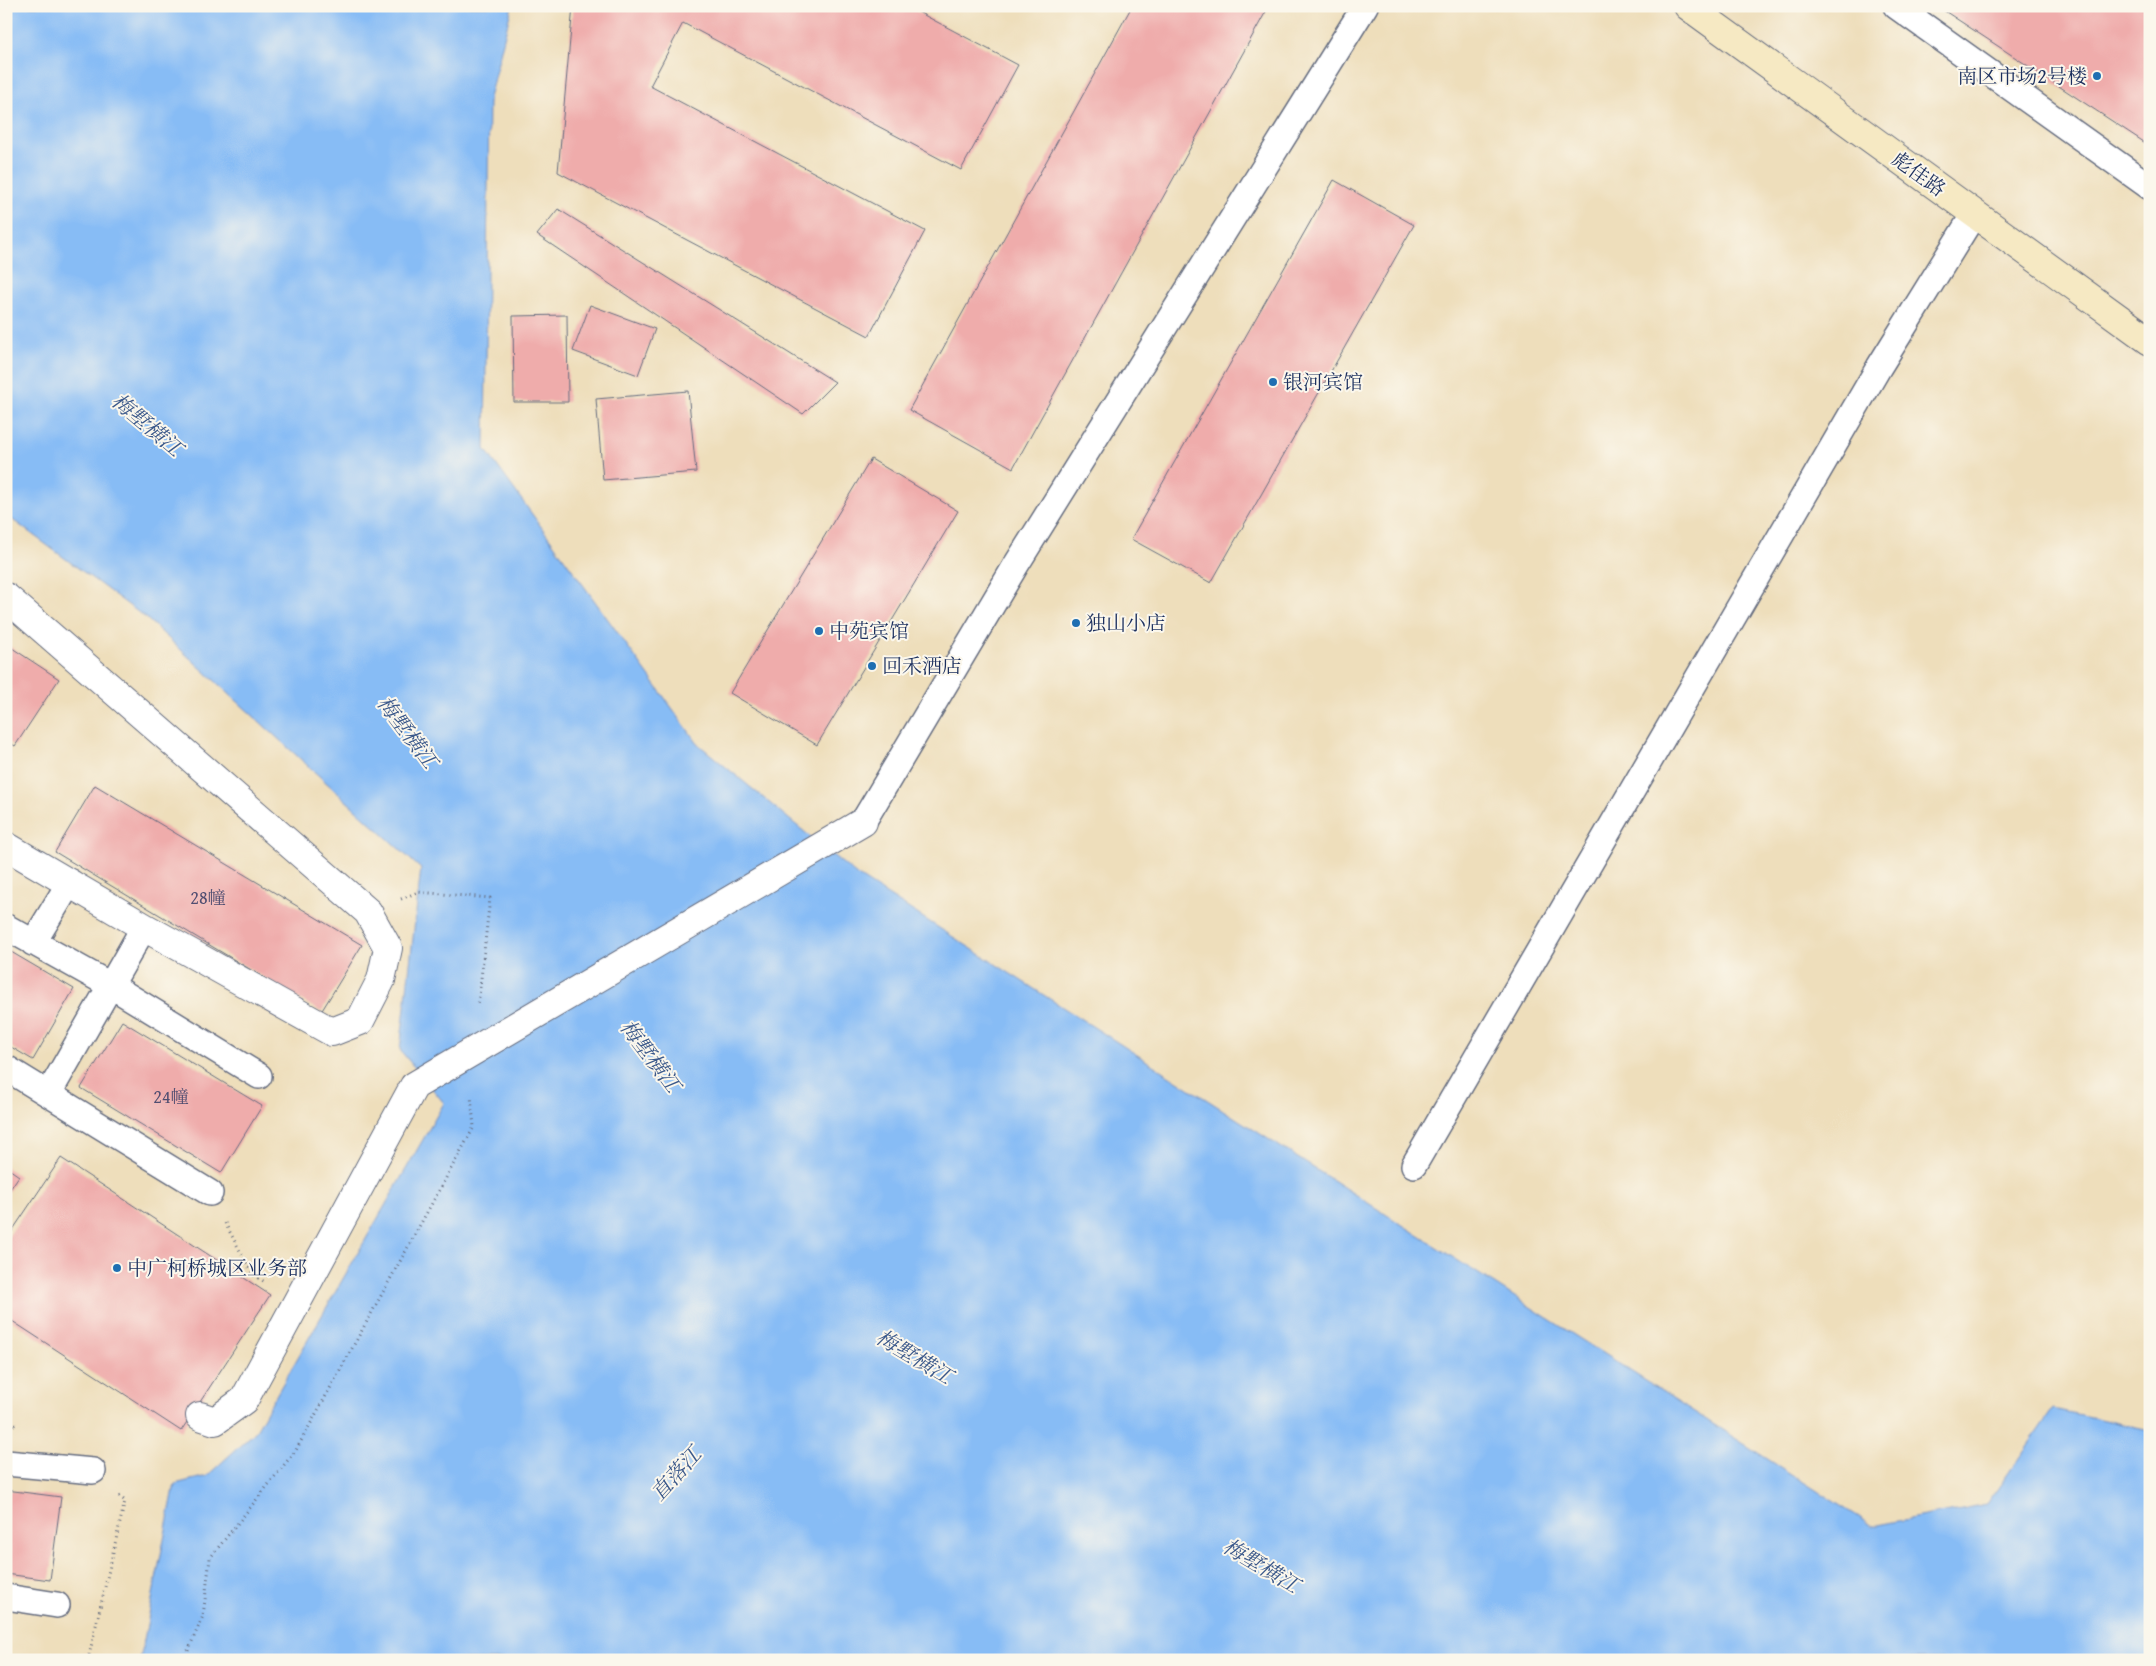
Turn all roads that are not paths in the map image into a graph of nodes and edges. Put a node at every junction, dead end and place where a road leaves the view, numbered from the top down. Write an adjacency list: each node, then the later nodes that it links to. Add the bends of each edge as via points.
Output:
1 (1365, 6): 8 (lane, via 1016,565)
2 (1688, 6): 5 (street, 彪佳路)
3 (1896, 6): 4 (lane)
4 (2150, 188)
5 (1974, 214): 6 (street, 彪佳路); 18 (lane, via 1879,367)
6 (2150, 341)
7 (6, 597): 12 (street, via 368,912 388,948 381,980 360,1021 332,1032)
8 (863, 822): 20 (street, via 414,1086 244,1400 215,1421)
9 (6, 846): 10 (street)
10 (70, 882): 12 (street); 13 (lane)
11 (6, 927): 13 (lane)
12 (144, 927): 14 (lane)
13 (33, 943): 14 (lane)
14 (110, 986): 16 (lane); 17 (lane)
15 (6, 1068): 17 (lane)
16 (259, 1076)
17 (49, 1093): 19 (lane)
18 (1414, 1165)
19 (210, 1193)
20 (200, 1416)
21 (6, 1463): 22 (lane)
22 (94, 1471)
23 (6, 1597): 24 (lane)
24 (57, 1605)

